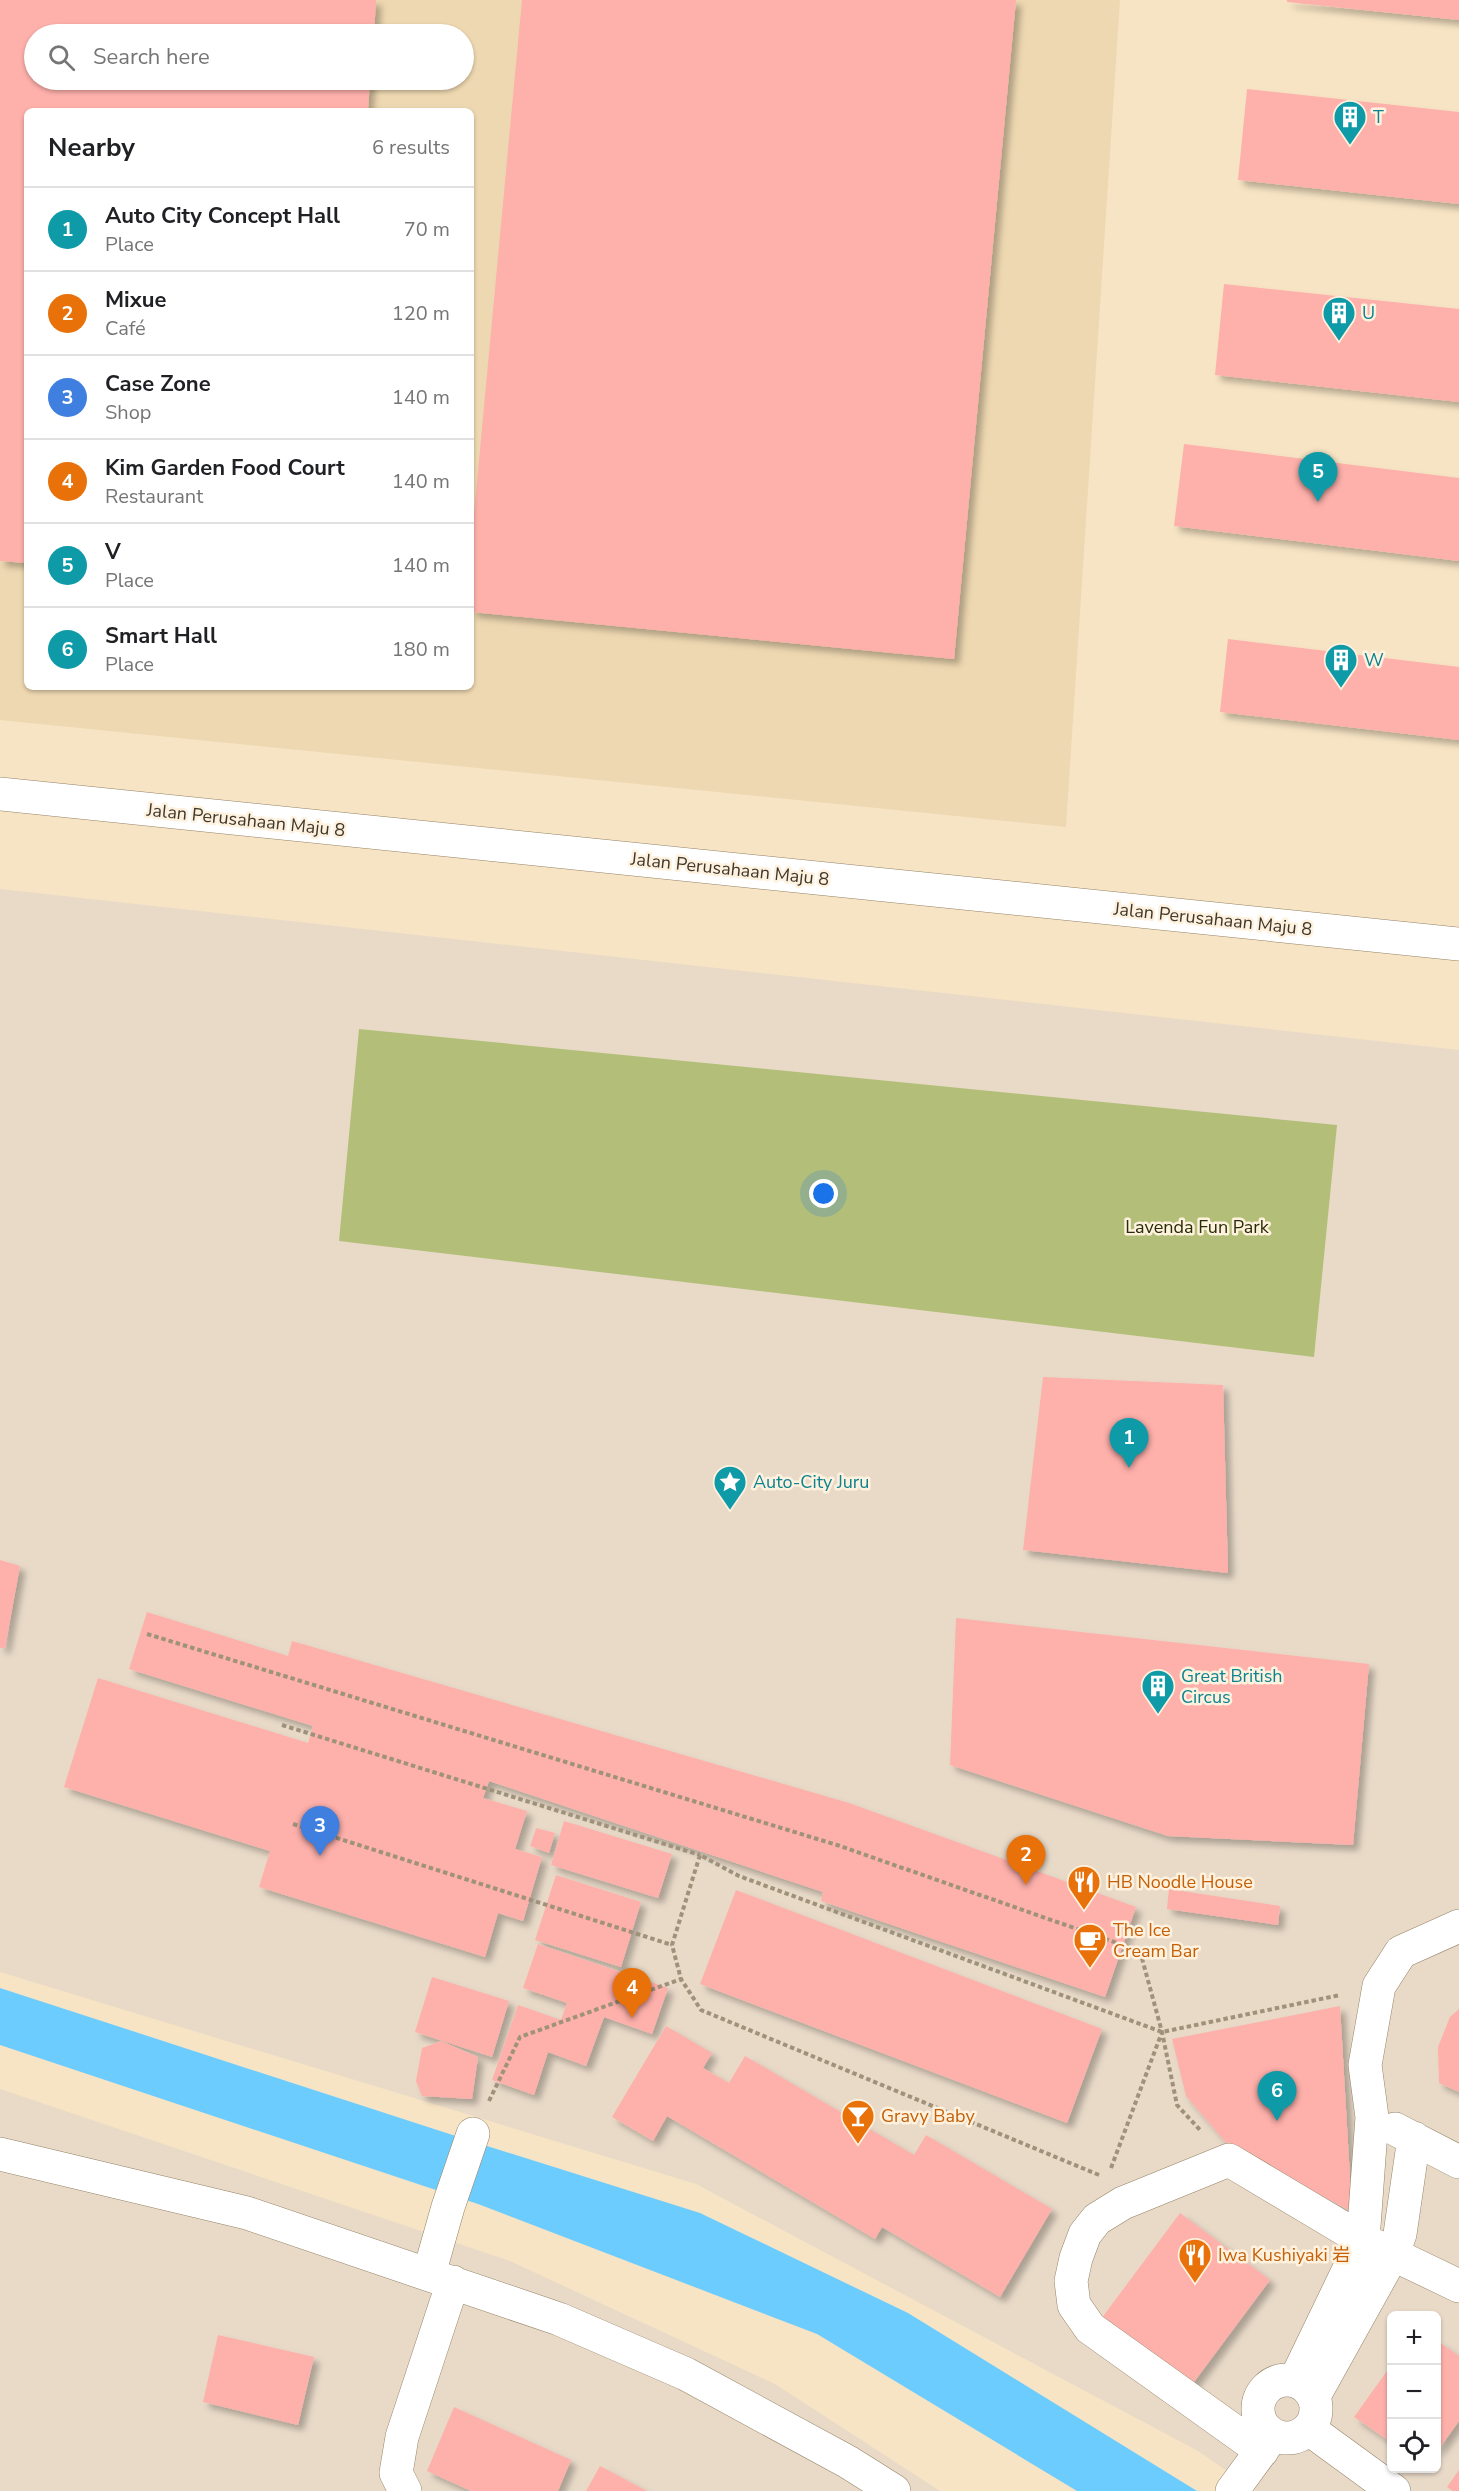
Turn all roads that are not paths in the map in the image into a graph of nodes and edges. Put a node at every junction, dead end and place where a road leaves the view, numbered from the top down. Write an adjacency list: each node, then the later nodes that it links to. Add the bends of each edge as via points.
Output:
1 (0, 795): 2 (street, Jalan Perusahaan Maju 8)
2 (1459, 945)
3 (1459, 1926): 4 (street, via 1401,1952 1379,1986 1365,2065)
4 (1372, 2117): 6 (street); 9 (street)
5 (473, 2134): 11 (street, via 448,2207)
6 (1414, 2138): 8 (street); 10 (street, via 1400,2234)
7 (0, 2154): 11 (street, via 247,2213)
8 (1459, 2162)
9 (1363, 2240): 10 (street); 13 (street); 15 (street, via 1228,2160 1123,2203 1097,2219 1085,2234 1071,2282 1074,2305 1090,2328)
10 (1393, 2254): 12 (street); 13 (street)
11 (441, 2278): 16 (street, via 402,2437 396,2473); 17 (street, via 559,2319 686,2374)
12 (1459, 2286)
13 (1305, 2388): 14 (street, via 1317,2412); 15 (street, via 1287,2379 1269,2386 1258,2402)
14 (1309, 2429): 15 (street, via 1292,2438); 19 (street)
15 (1268, 2443): 18 (street)
16 (405, 2491)
17 (894, 2491)
18 (1232, 2491)
19 (1394, 2491)

